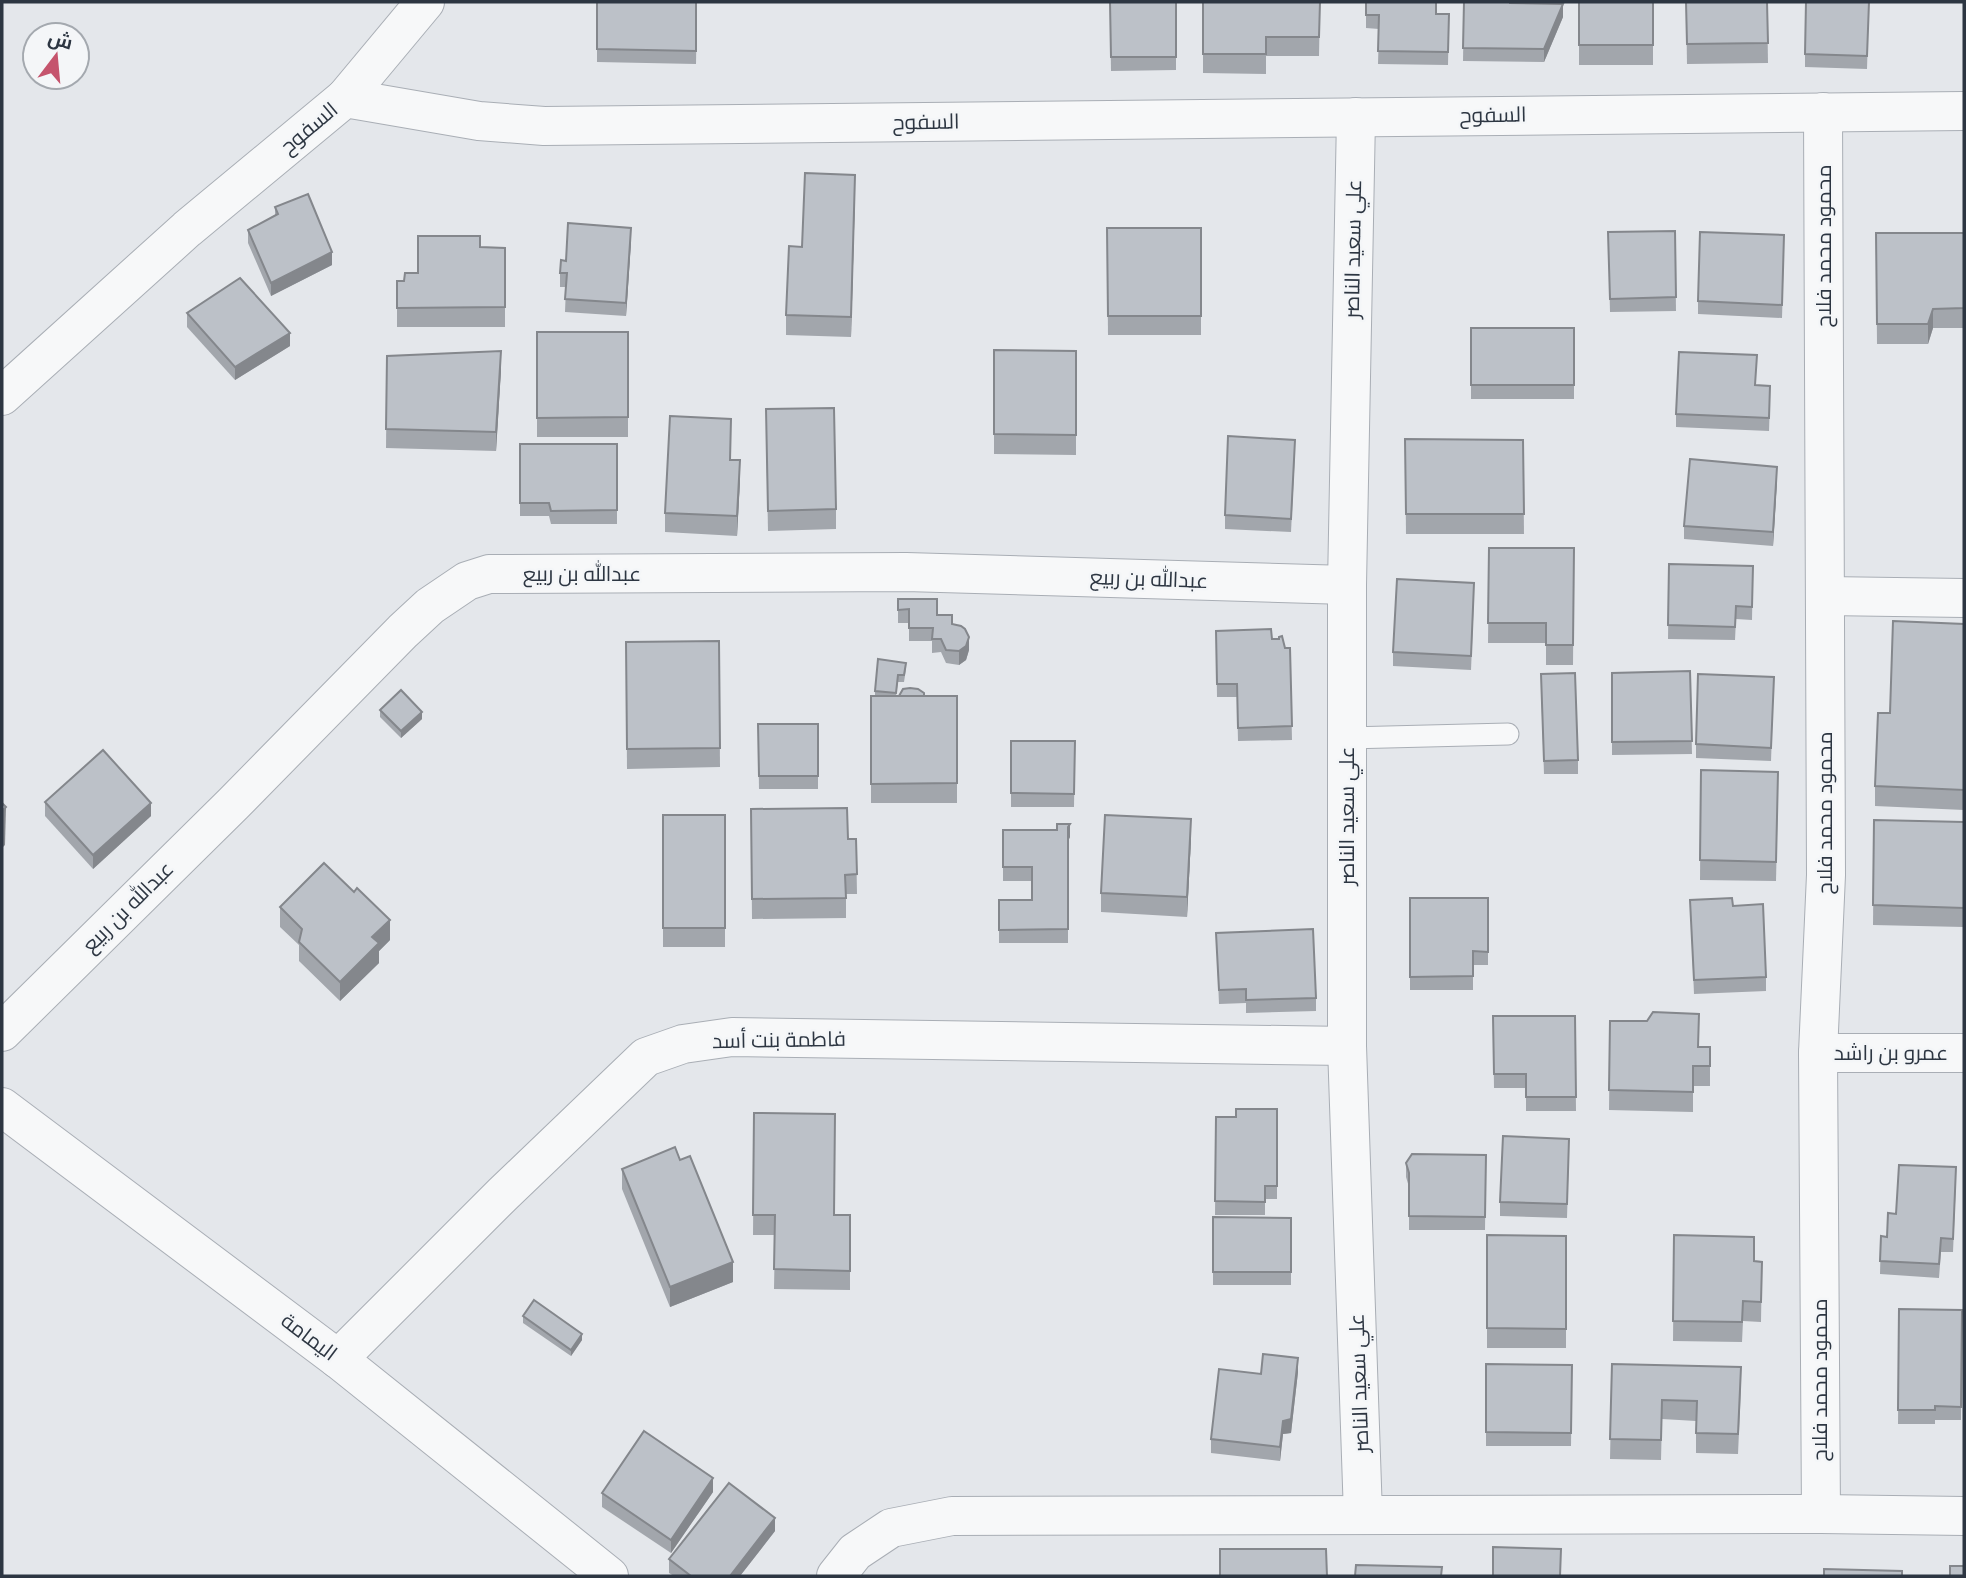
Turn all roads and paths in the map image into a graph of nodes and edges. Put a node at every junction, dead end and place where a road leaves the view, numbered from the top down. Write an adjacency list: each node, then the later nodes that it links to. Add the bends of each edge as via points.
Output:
1 (425, 2): 2 (street)
2 (345, 98): 5 (street, السفوح, via 479,121 544,126); 6 (street, السفوح, via 187,229)
3 (1964, 111): 4 (street, السفوح)
4 (1823, 112): 5 (street, السفوح); 8 (street, محمود محمد فلاح)
5 (1356, 117): 7 (street, علي سعيد الناصر)
6 (2, 396)
7 (1347, 585): 11 (street, علي سعيد الناصر); 12 (street, عبدالله بن ربيع, via 906,572 489,574 467,581 403,631)
8 (1826, 596): 9 (street); 14 (street, محمود محمد فلاح, via 1826,875)
9 (1964, 598)
10 (1508, 734): 11 (lane)
11 (1347, 738): 13 (street, علي سعيد الناصر)
12 (2, 1031)
13 (1347, 1046): 17 (street, فاطمة بنت أسد, via 732,1037 683,1044 646,1057); 19 (street, علي سعيد الناصر)
14 (1818, 1053): 15 (street, عمرو بن راشد); 18 (street, محمود محمد فلاح)
15 (1964, 1053)
16 (2, 1107): 17 (street, اليمامة)
17 (338, 1359): 21 (street, اليمامة)
18 (1821, 1514): 19 (street); 20 (street)
19 (1363, 1515): 22 (street, via 952,1516 891,1528 855,1552)
20 (1964, 1516)
21 (609, 1576)
22 (836, 1576)

